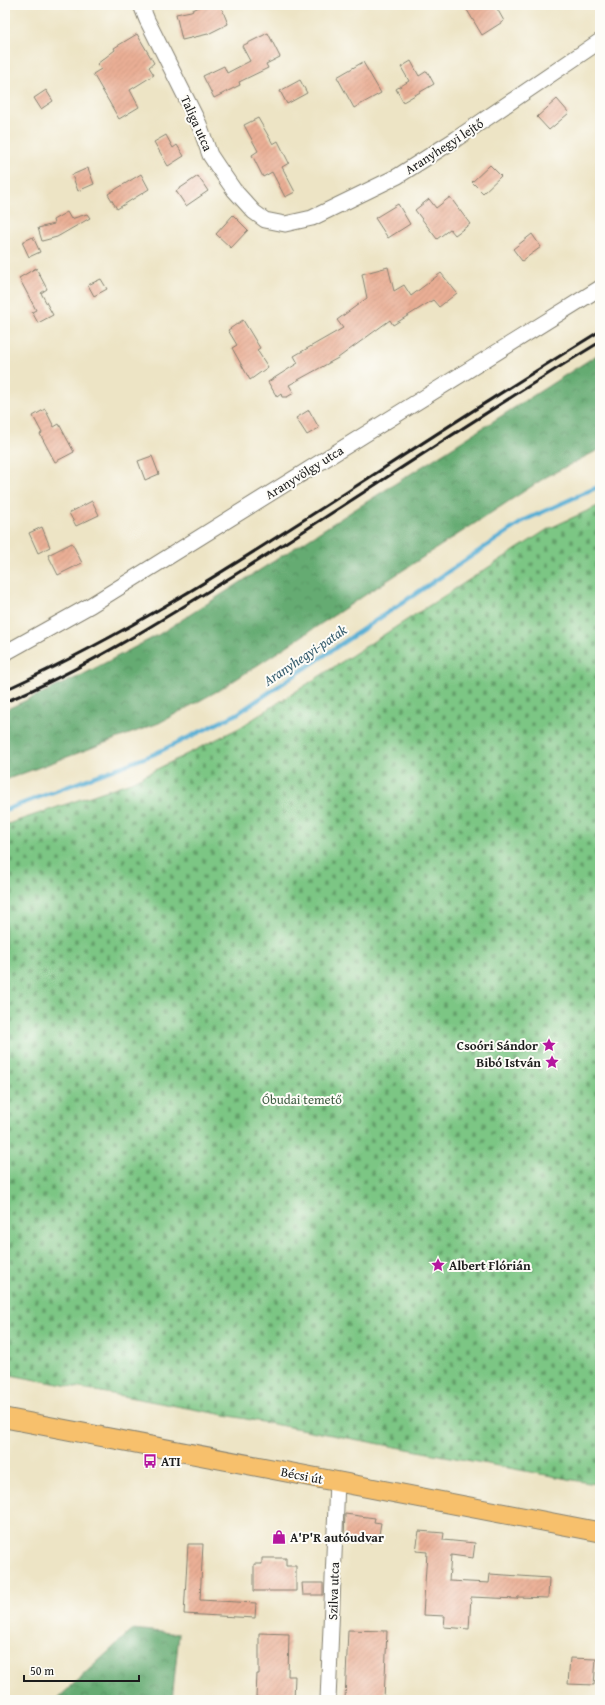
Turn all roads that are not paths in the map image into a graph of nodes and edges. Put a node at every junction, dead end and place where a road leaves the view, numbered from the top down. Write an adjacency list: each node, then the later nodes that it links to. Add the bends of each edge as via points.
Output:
1 (141, 5): 3 (street, Taliga utca, via 218,167 254,212)
2 (600, 41): 3 (street, Aranyhegyi lejtő, via 398,176 304,221)
3 (276, 223)
4 (600, 288): 5 (street, Aranyvölgy utca, via 91,605)
5 (5, 653)
6 (5, 1418): 7 (main road, Bécsi út)
7 (337, 1482): 8 (main road, Bécsi út); 9 (street, Szilva utca)
8 (600, 1532)
9 (328, 1700)

